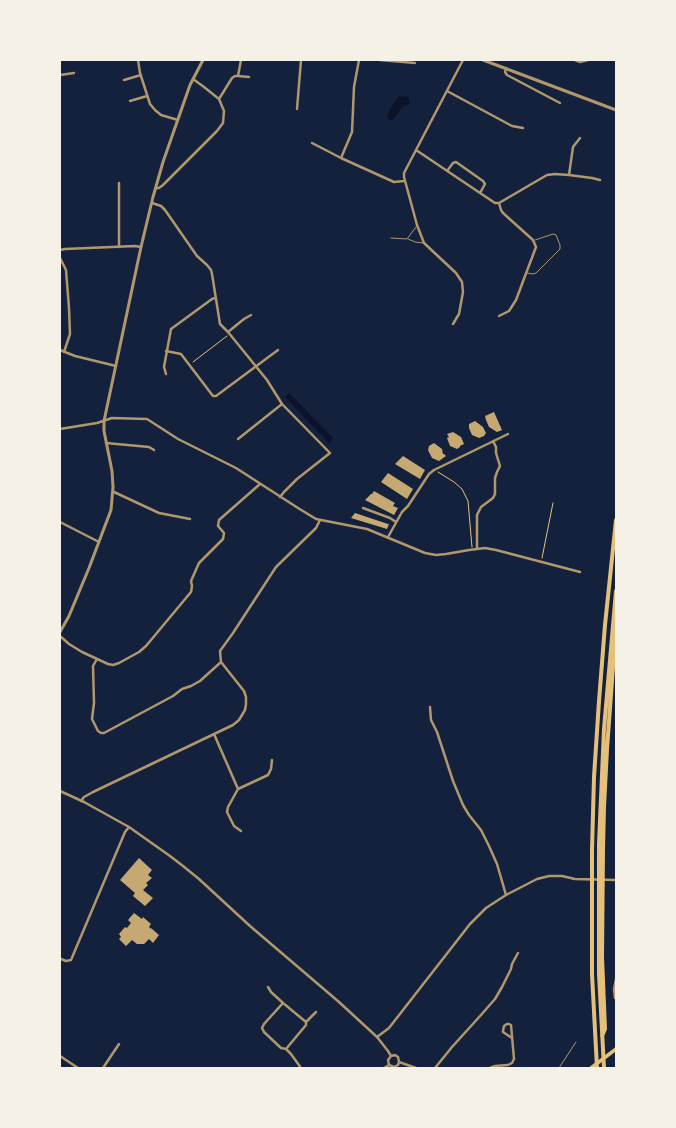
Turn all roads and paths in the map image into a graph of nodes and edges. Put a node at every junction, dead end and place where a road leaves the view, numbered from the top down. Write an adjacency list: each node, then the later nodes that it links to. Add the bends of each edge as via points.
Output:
1 (138, 60): 17 (street)
2 (203, 60): 20 (street)
3 (241, 60): 18 (street)
4 (301, 60): 27 (street)
5 (359, 60): 34 (street, via 354,87 352,132)
6 (380, 60): 7 (street)
7 (388, 60): 12 (street)
8 (463, 60): 22 (street)
9 (483, 60): 14 (street)
10 (575, 60): 11 (street)
11 (588, 60)
12 (394, 61): 13 (street)
13 (415, 64)
14 (506, 68): 26 (street, via 507,75); 28 (street)
15 (74, 73): 16 (street)
16 (60, 75)
17 (141, 75): 21 (street); 23 (street)
18 (238, 76): 19 (street); 24 (street, via 232,78)
19 (249, 77)
20 (192, 79): 24 (street); 29 (street)
21 (124, 80)
22 (447, 91): 30 (street, via 512,126); 33 (street)
23 (148, 96): 25 (street); 29 (street, via 150,104 161,115)
24 (219, 99): 40 (street, via 224,115 222,125 161,187)
25 (130, 101)
26 (560, 103)
27 (297, 109)
28 (616, 110)
29 (178, 120): 40 (street)
30 (523, 128)
31 (580, 138): 36 (street, via 573,147)
32 (312, 143): 34 (street)
33 (416, 150): 35 (street); 38 (street, via 404,173)
34 (341, 158): 38 (street, via 394,182)
35 (447, 171): 41 (street); 41 (street, via 452,163 456,162 483,181 485,184)
36 (569, 175): 37 (street); 43 (street, via 547,175)
37 (600, 180)
38 (404, 181): 44 (street)
39 (119, 183): 50 (street)
40 (156, 188): 42 (street)
41 (480, 193): 43 (street)
42 (152, 202): 49 (street); 54 (street, via 165,210 197,256 211,270)
43 (499, 203): 47 (street, via 500,210)
44 (417, 225): 46 (lane); 48 (street)
45 (391, 238): 46 (lane)
46 (407, 238): 48 (lane)
47 (533, 240): 53 (street, via 536,246); 53 (lane, via 556,235 560,249 536,273)
48 (424, 243): 57 (street, via 462,282 459,314)
49 (141, 246): 50 (street); 64 (street)
50 (119, 247): 51 (street)
51 (60, 250)
52 (60, 258): 62 (street, via 66,270 70,314 70,334)
53 (526, 272): 56 (street, via 516,300 509,311)
54 (215, 298): 58 (street, via 220,324); 61 (street, via 170,329)
55 (251, 315): 58 (street)
56 (499, 316)
57 (453, 324)
58 (228, 332): 63 (path); 65 (street)
59 (60, 350): 62 (street)
60 (278, 350): 65 (street)
61 (166, 351): 63 (street, via 181,354); 66 (street)
62 (64, 352): 64 (street)
63 (189, 365): 65 (street, via 213,396)
64 (116, 366): 68 (street)
65 (255, 366): 67 (street)
66 (166, 374)
67 (282, 404): 71 (street); 78 (street, via 330,453 297,479)
68 (104, 421): 69 (street); 73 (street); 76 (street, via 112,418 147,420 178,439 236,468)
69 (60, 429)
70 (508, 434): 72 (street)
71 (238, 439)
72 (493, 441): 75 (street); 89 (street, via 500,466 495,494 481,507 477,515)
73 (106, 442): 74 (street, via 149,447); 77 (street)
74 (154, 450)
75 (434, 470): 85 (street); 88 (path, via 462,489 468,501)
76 (260, 484): 78 (street); 96 (street, via 219,520 218,526 224,533 223,539 199,563 191,581 191,592 146,646 113,665)
77 (114, 492): 81 (street, via 159,513); 87 (street, via 111,510)
78 (280, 497): 82 (street)
79 (553, 503): 90 (path)
80 (363, 508): 85 (street)
81 (190, 520)
82 (320, 520): 86 (street, via 367,529); 97 (street, via 316,528 276,566 220,651)
83 (616, 520): 136 (highway, via 594,777 591,898)
84 (60, 522): 87 (street)
85 (396, 522): 86 (street)
86 (388, 537): 88 (street, via 436,555)
87 (99, 542): 94 (street)
88 (472, 549): 89 (street)
89 (477, 549): 90 (street, via 496,550)
90 (541, 561): 91 (street)
91 (580, 572)
92 (616, 591): 116 (highway, via 604,729 599,844)
93 (616, 626): 116 (highway, via 604,807 602,958 605,1029)
94 (60, 632)
95 (60, 636): 96 (street, via 69,644)
96 (97, 659): 97 (street, via 93,666 92,718 101,733 200,681)
97 (221, 662): 99 (street, via 244,691 246,704 239,720)
98 (430, 707): 107 (street, via 431,720 453,781 463,805 489,846)
99 (214, 734): 101 (street); 103 (street, via 93,792)
100 (272, 760): 101 (street, via 268,775)
101 (238, 789): 105 (street, via 227,812 234,826)
102 (60, 791): 103 (street)
103 (81, 801): 104 (street)
104 (129, 828): 109 (street, via 125,832 71,960); 117 (street, via 199,879)
105 (241, 831)
106 (616, 880): 107 (street, via 549,876 537,879)
107 (506, 895): 117 (street, via 486,908 470,924 389,1028)
108 (518, 953): 132 (street, via 494,999)
109 (61, 959)
110 (616, 978): 112 (street)
111 (268, 987): 113 (street)
112 (615, 998)
113 (283, 1003): 115 (street); 121 (street, via 262,1028 281,1048)
114 (316, 1012): 115 (street)
115 (306, 1022): 121 (street)
116 (602, 1036): 137 (highway)
117 (377, 1038): 124 (street)
118 (512, 1038): 118 (street, via 511,1025 507,1024 502,1031); 133 (street, via 512,1063)
119 (576, 1042): 134 (lane)
120 (119, 1044): 128 (street)
121 (286, 1049): 129 (street)
122 (616, 1050): 135 (main road)
123 (60, 1056): 127 (street)
124 (391, 1056): 125 (street, via 399,1058); 126 (street, via 388,1060)
125 (399, 1062): 126 (street, via 396,1066); 131 (street)
126 (389, 1065): 130 (street)
127 (78, 1068)
128 (102, 1068)
129 (300, 1068)
130 (384, 1068)
131 (416, 1068)
132 (435, 1068)
133 (490, 1068)
134 (559, 1068)
135 (591, 1068)
136 (597, 1068)
137 (604, 1068)

